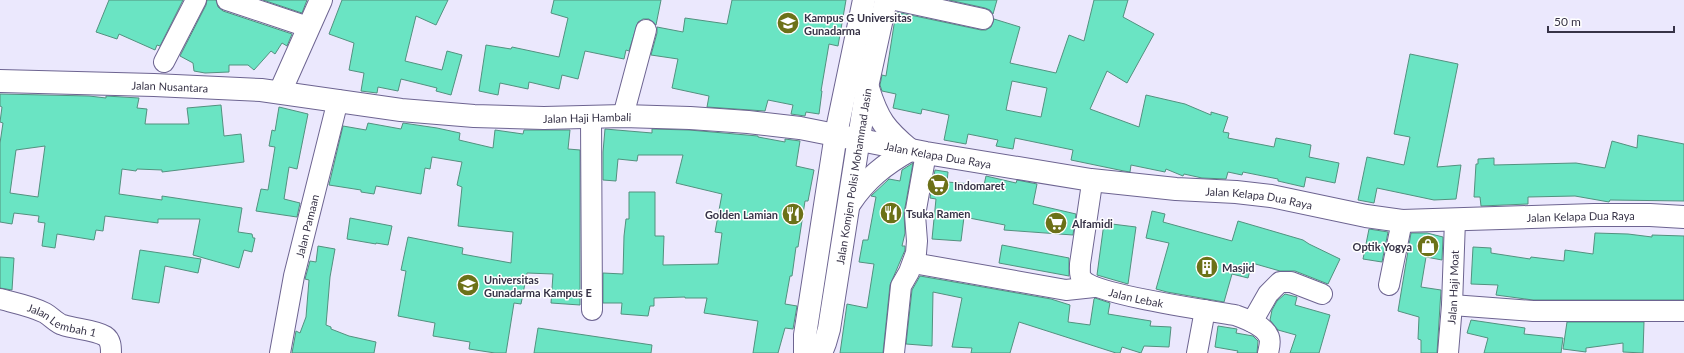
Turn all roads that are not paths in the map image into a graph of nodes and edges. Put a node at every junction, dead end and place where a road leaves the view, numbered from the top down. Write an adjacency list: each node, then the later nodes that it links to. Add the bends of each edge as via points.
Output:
1 (196, 0): 10 (street)
2 (227, 0): 8 (street)
3 (321, 0): 8 (main road)
4 (864, 0): 17 (main road, Jalan Komjen Polisi Mohammad Jasin)
5 (886, 0): 12 (main road, Jalan Komjen Polisi Mohammad Jasin)
6 (895, 0): 7 (street)
7 (983, 19)
8 (308, 27): 13 (main road)
9 (646, 30): 16 (street)
10 (164, 62)
11 (0, 81): 13 (main road, Jalan Nusantara, via 154,85)
12 (867, 87): 18 (main road, Jalan Komjen Polisi Mohammad Jasin); 19 (main road, via 876,112 890,133)
13 (280, 92): 14 (main road, Jalan Nusantara)
14 (338, 100): 15 (main road, Jalan Haji Hambali, via 401,110 467,116); 36 (street, Jalan Pamaan, via 294,276)
15 (591, 116): 16 (main road, Jalan Haji Hambali); 31 (street)
16 (623, 116): 17 (main road, Jalan Haji Hambali, via 721,119)
17 (836, 134): 18 (main road, Jalan Kelapa Dua Raya); 37 (main road, Jalan Komjen Polisi Mohammad Jasin, via 805,335)
18 (858, 140): 19 (main road, Jalan Kelapa Dua Raya); 21 (main road, Jalan Komjen Polisi Mohammad Jasin)
19 (918, 152): 20 (main road, Jalan Kelapa Dua Raya); 21 (main road, via 891,160 860,188); 25 (street, via 917,241)
20 (1091, 180): 24 (main road, Jalan Kelapa Dua Raya, via 1271,196); 27 (street, Jalan Lebak, via 1080,274 1082,279)
21 (848, 206): 38 (main road, Jalan Komjen Polisi Mohammad Jasin, via 828,329)
22 (1684, 217): 23 (main road, Jalan Kelapa Dua Raya, via 1600,215)
23 (1455, 220): 24 (main road, Jalan Kelapa Dua Raya); 30 (street, Jalan Haji Moat)
24 (1402, 221): 26 (street)
25 (913, 263): 27 (street, via 1066,290); 39 (street, via 901,286)
26 (1389, 286)
27 (1094, 287): 32 (street, Jalan Lebak)
28 (1322, 294): 34 (street, via 1291,282 1280,282 1268,294)
29 (0, 299): 35 (street, Jalan Lembah 1, via 32,308 64,326 106,336 111,342)
30 (1452, 305): 33 (street, via 1534,311); 42 (street, Jalan Haji Moat)
31 (592, 310)
32 (1205, 310): 34 (street, Jalan Lebak, via 1235,315); 40 (street)
33 (1684, 311)
34 (1252, 322): 41 (street, Jalan Lebak, via 1269,337)
35 (111, 353)
36 (280, 353)
37 (805, 353)
38 (820, 353)
39 (894, 353)
40 (1196, 353)
41 (1268, 353)
42 (1448, 353)

